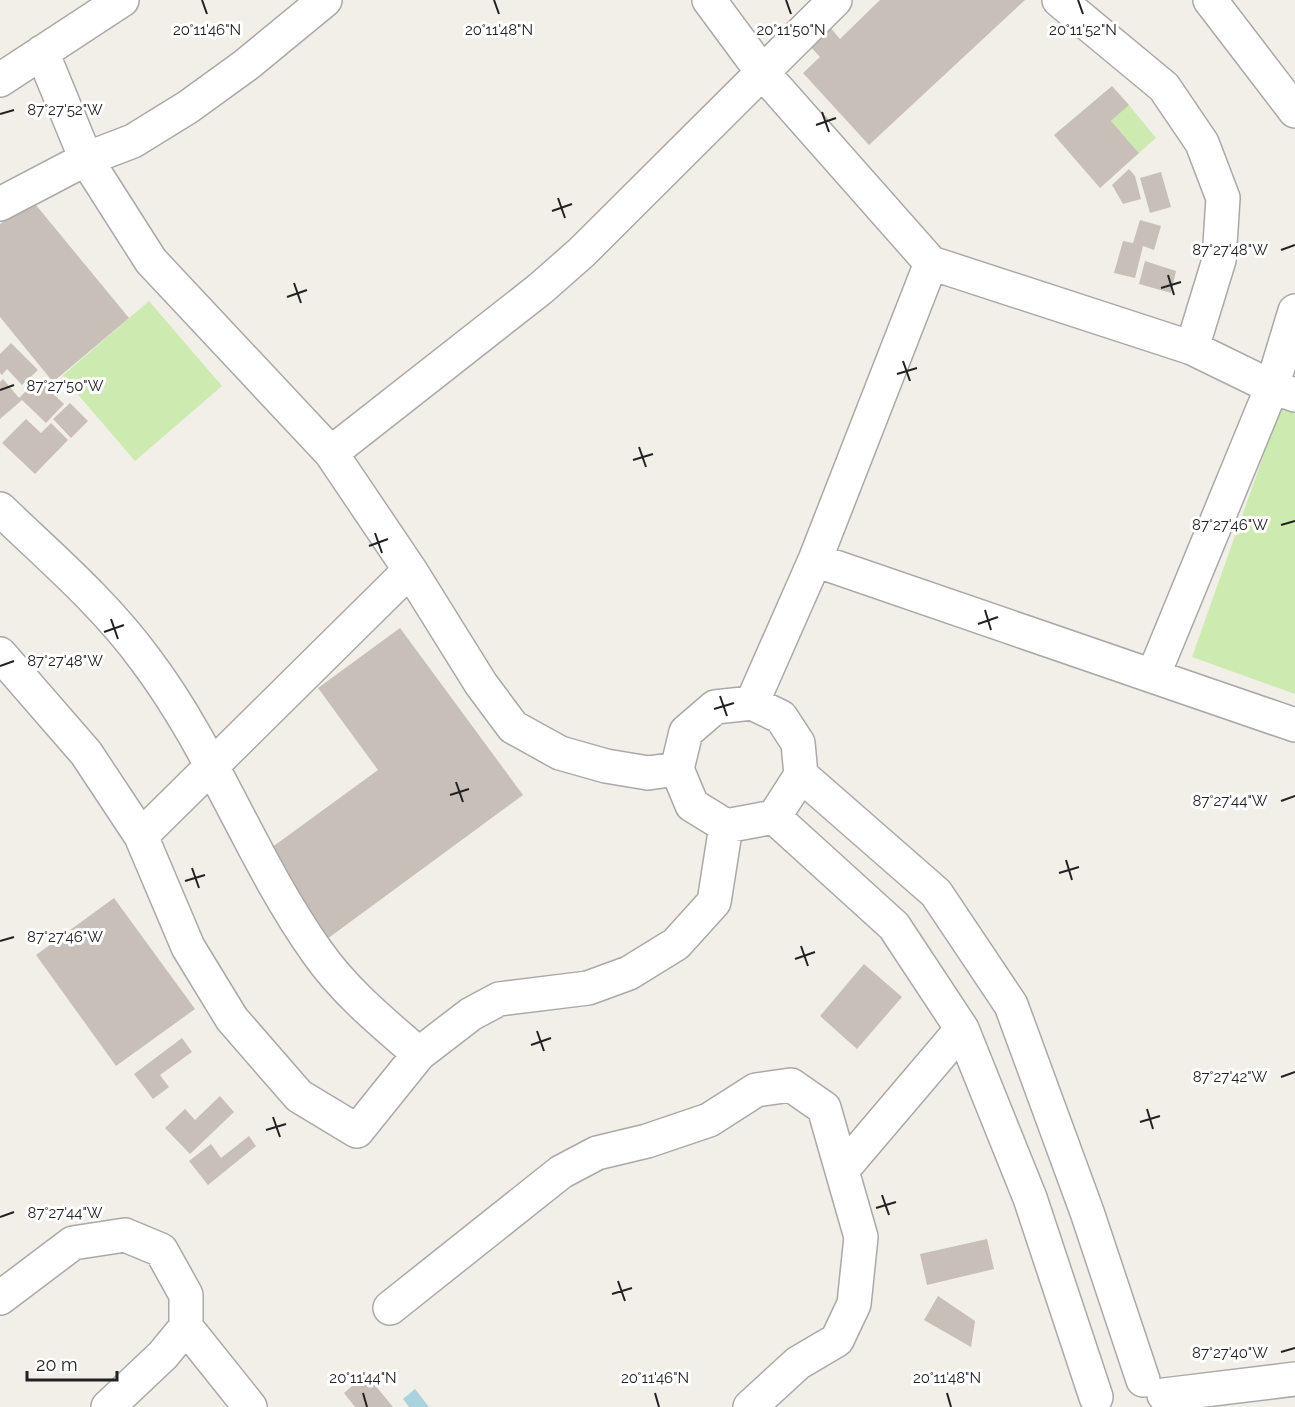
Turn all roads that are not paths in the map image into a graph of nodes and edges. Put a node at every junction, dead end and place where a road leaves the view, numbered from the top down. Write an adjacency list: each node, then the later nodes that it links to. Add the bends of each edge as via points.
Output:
1 (122, 0): 7 (street)
2 (325, 0): 11 (street, via 189,107 133,141)
3 (709, 0): 8 (street)
4 (835, 0): 8 (street)
5 (1059, 0): 15 (street, via 1164,87 1202,143 1222,198 1219,260)
6 (1210, 0): 10 (street)
7 (42, 52): 9 (street); 11 (street)
8 (763, 73): 13 (street); 17 (street, via 548,282)
9 (0, 80)
10 (1295, 111)
11 (86, 159): 12 (street); 17 (street, via 151,261)
12 (0, 204)
13 (931, 262): 15 (street); 19 (street)
14 (1295, 312): 16 (street)
15 (1192, 348): 16 (street)
16 (1284, 391): 22 (street)
17 (331, 453): 20 (street)
18 (0, 509): 25 (street, via 103,609 146,659)
19 (814, 560): 22 (street); 23 (street)
20 (410, 570): 25 (street); 26 (street, via 481,684 513,727 560,753 606,766 648,773)
21 (0, 654): 30 (street, via 86,753)
22 (1153, 676): 24 (street)
23 (752, 703): 26 (street, via 715,707 686,732); 27 (street, via 781,717 798,743)
24 (1295, 725)
25 (212, 763): 30 (street); 32 (street, via 274,884 318,953 361,1004)
26 (677, 769): 29 (street, via 692,805)
27 (801, 775): 28 (street); 34 (street, via 936,893 1011,1005)
28 (774, 817): 29 (street); 31 (street, via 894,926)
29 (726, 826): 32 (street, via 714,902 676,944 628,973 588,988 499,999 471,1014)
30 (141, 836): 32 (street, via 189,946 232,1019 299,1096 357,1131)
31 (962, 1029): 33 (street); 35 (street)
32 (420, 1054)
33 (843, 1169): 37 (street, via 824,1108 791,1085 756,1089 709,1120 597,1153 561,1172); 44 (street, via 861,1237 854,1304 837,1340 798,1363)
34 (1075, 1181): 35 (street); 40 (street)
35 (1030, 1198): 41 (street)
36 (0, 1298): 38 (street, via 73,1243 125,1235 160,1250 186,1294)
37 (390, 1308)
38 (186, 1327): 42 (street, via 163,1355); 43 (street)
39 (1295, 1379): 40 (street)
40 (1159, 1394): 41 (street, via 1129,1379 1105,1388)
41 (1094, 1402)
42 (108, 1407)
43 (250, 1407)
44 (750, 1407)

